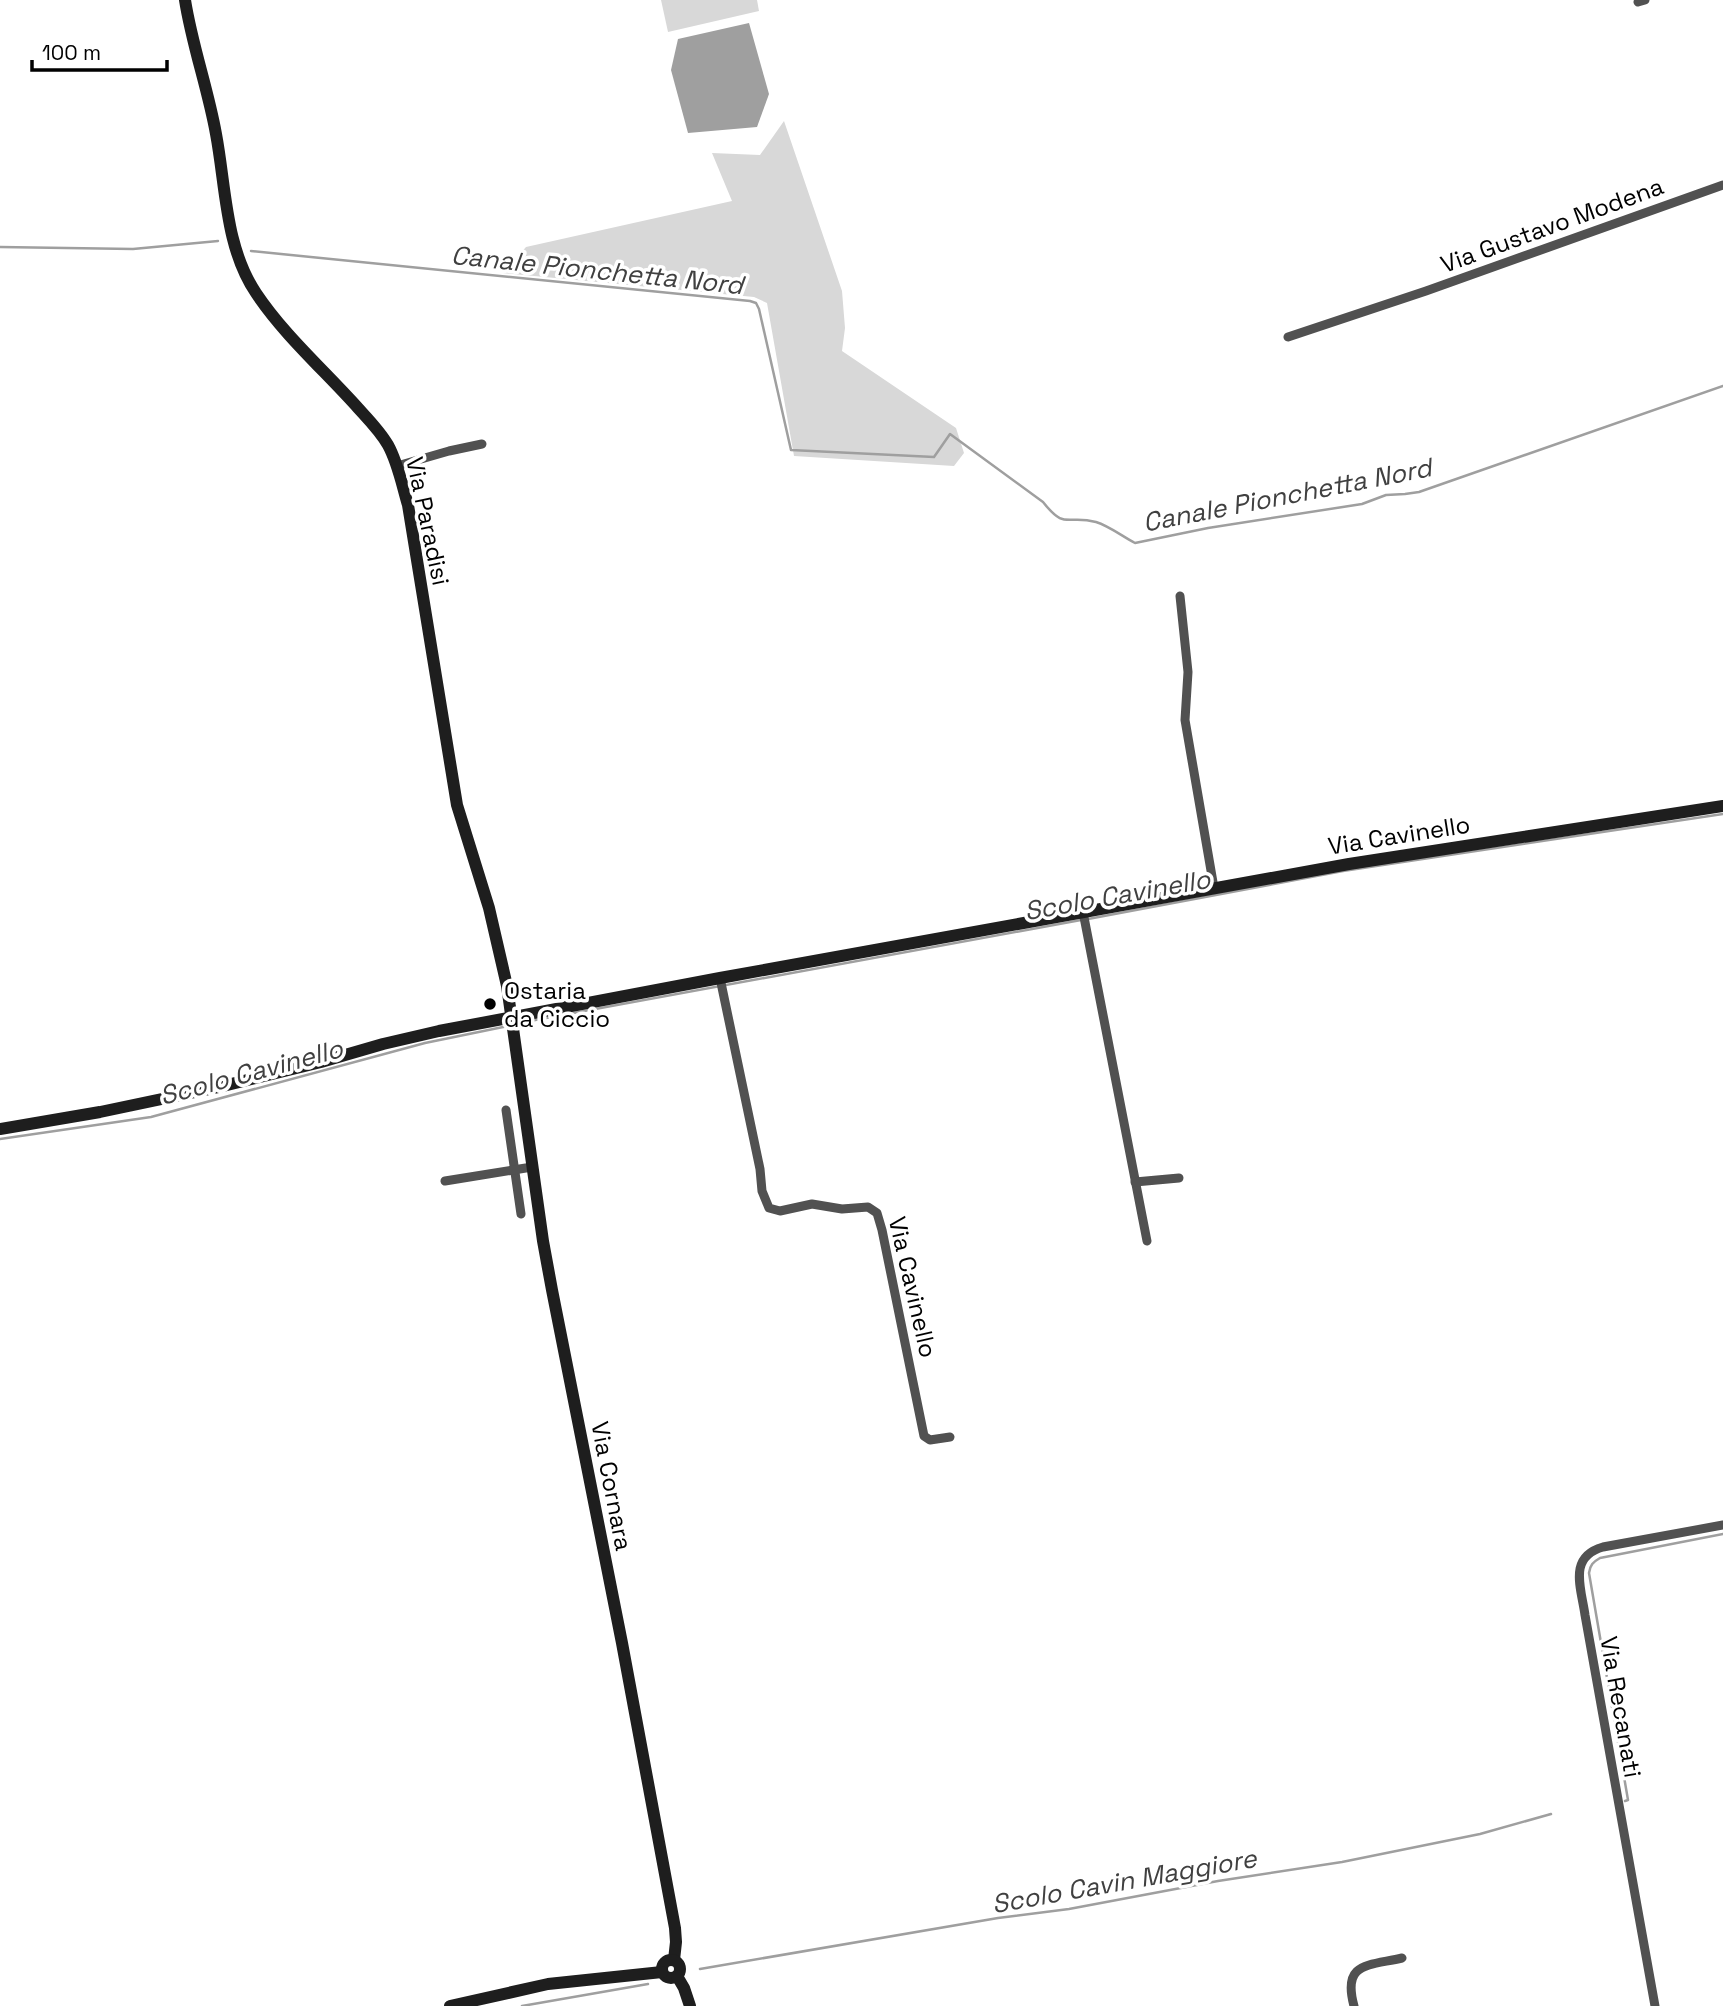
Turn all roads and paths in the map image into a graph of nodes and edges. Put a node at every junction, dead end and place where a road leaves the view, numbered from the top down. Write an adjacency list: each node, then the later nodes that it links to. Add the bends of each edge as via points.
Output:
1 (185, 0): 5 (street, Via Paradisi, via 216,135 230,224 247,276 267,308 374,426)
2 (1723, 185): 3 (street, Via Gustavo Modena)
3 (1288, 337)
4 (482, 444): 5 (street)
5 (397, 466): 11 (street, Via Paradisi, via 408,505 457,806 500,950)
6 (1180, 596): 8 (street, via 1188,672 1185,720)
7 (1723, 806): 8 (street, Via Cavinello)
8 (1214, 888): 9 (street, Via Cavinello)
9 (1084, 918): 10 (street, Via Cavinello); 18 (street)
10 (721, 983): 11 (street, Via Cavinello); 21 (street, Via Cavinello, via 769,1208 868,1206 877,1213 924,1436 930,1440)
11 (513, 1018): 13 (street, Via Cavinello, via 383,1044 219,1087); 14 (street, Via Cornara)
12 (506, 1110): 15 (street)
13 (0, 1129)
14 (532, 1167): 15 (street); 24 (street, Via Cornara, via 675,1928)
15 (515, 1171): 17 (street); 19 (street)
16 (1179, 1178): 18 (street)
17 (445, 1181)
18 (1135, 1182): 20 (street)
19 (521, 1214)
20 (1147, 1241)
21 (950, 1437)
22 (1723, 1525): 30 (street, Via Recanati, via 1603,1547 1586,1554 1580,1565)
23 (1402, 1958): 29 (street, via 1358,1970 1350,1983)
24 (674, 1960): 25 (street, via 664,1962); 26 (street, via 680,1967)
25 (662, 1972): 26 (street, via 670,1978); 27 (street, via 548,1984)
26 (677, 1976): 28 (street)
27 (450, 2006)
28 (690, 2006)
29 (1354, 2006)
30 (1655, 2006)

